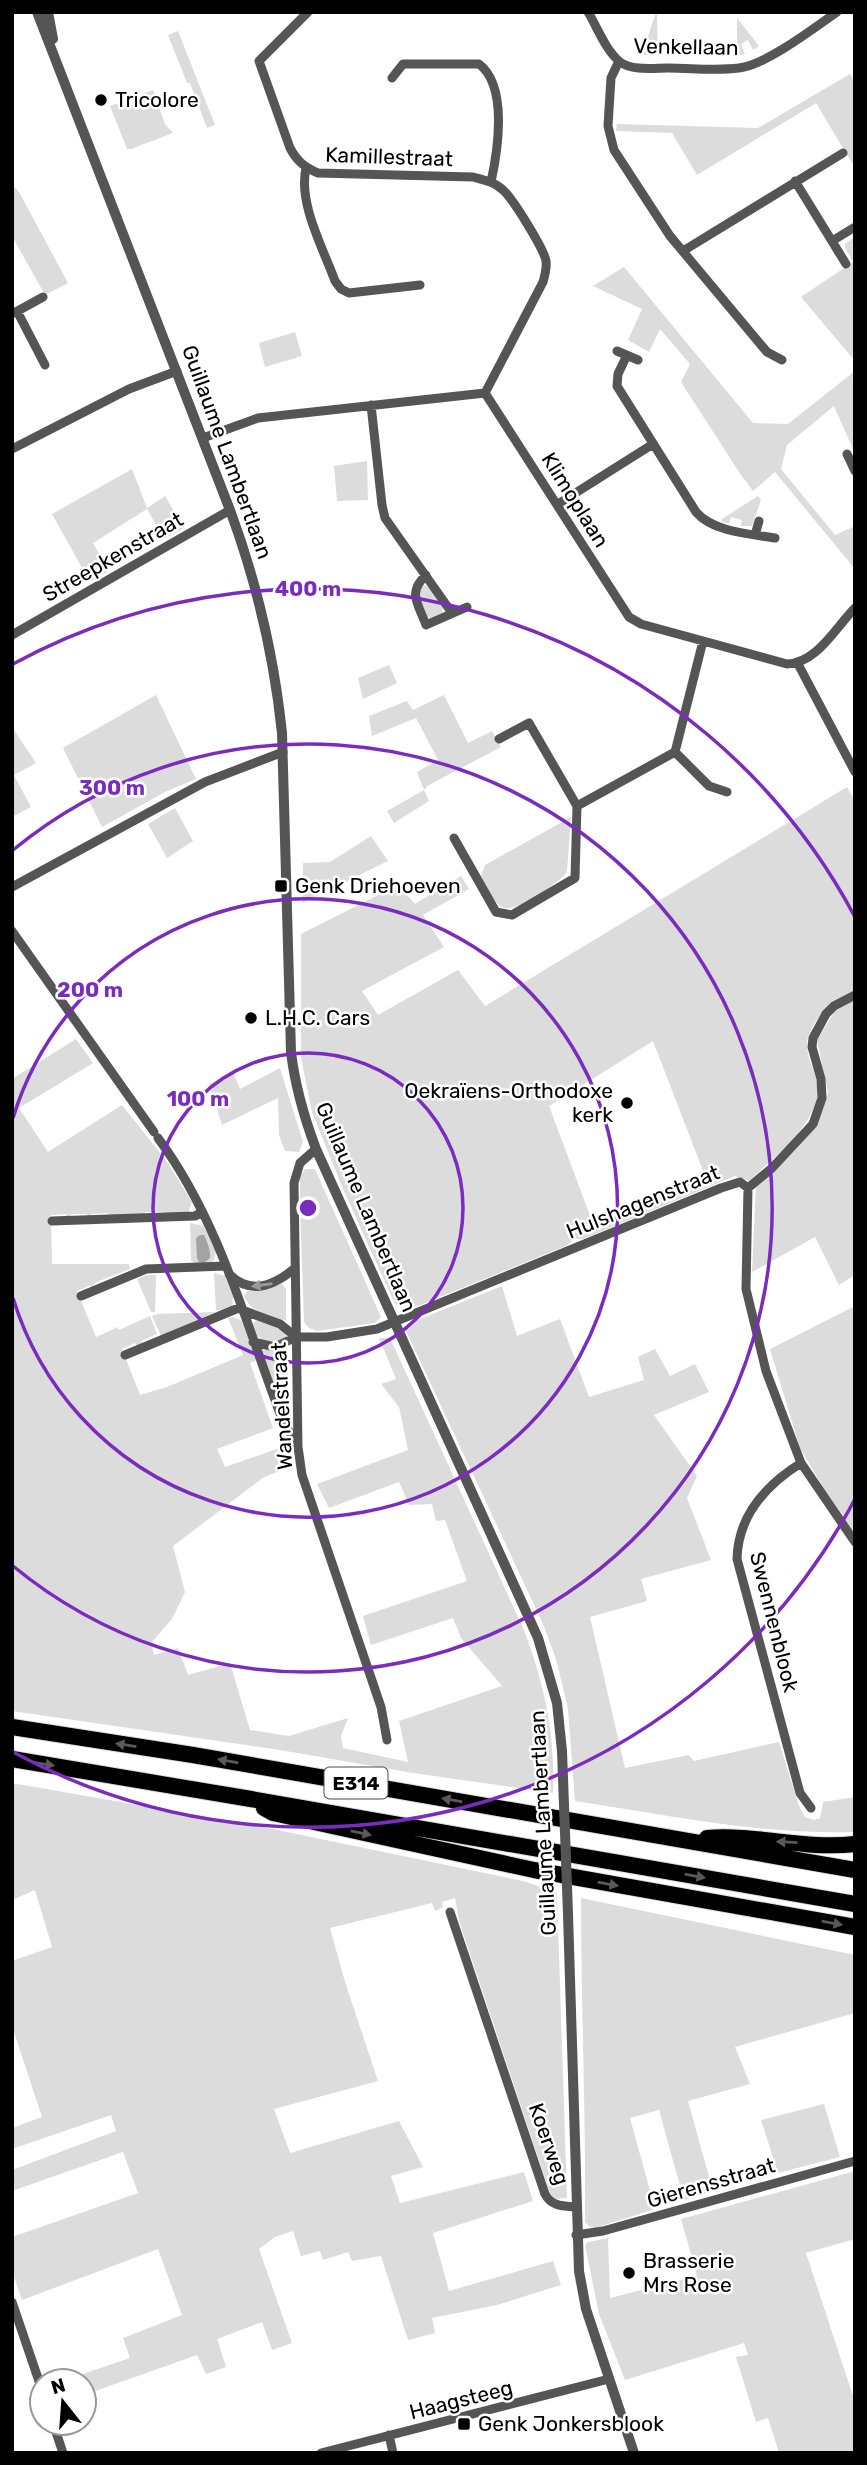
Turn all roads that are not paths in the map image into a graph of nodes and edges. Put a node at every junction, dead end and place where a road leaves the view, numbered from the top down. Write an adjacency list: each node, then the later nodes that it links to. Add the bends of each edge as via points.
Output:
1 (37, 12): 6 (street, Guillaume Lambertlaan)
2 (48, 12): 6 (street, Guillaume Lambertlaan)
3 (308, 12): 10 (street, Kamillestraat, via 258,61 290,148)
4 (588, 12): 7 (street, Venkellaan)
5 (837, 12): 7 (street, Venkellaan, via 762,60 741,68 644,68)
6 (57, 59): 25 (street, Guillaume Lambertlaan)
7 (619, 61): 15 (street, via 611,78 609,139)
8 (392, 78): 12 (street, via 403,64 418,62 479,64 487,69 498,100)
9 (843, 153): 11 (street)
10 (306, 168): 12 (street, Kamillestraat, via 318,173 473,177); 17 (street, via 305,197 341,289 349,293)
11 (795, 181): 14 (street); 15 (street)
12 (491, 182): 26 (street, via 512,201 547,264 543,282)
13 (855, 227): 14 (street)
14 (832, 240): 16 (street)
15 (683, 251): 23 (street, via 767,352)
16 (846, 264)
17 (420, 285)
18 (43, 297): 19 (street)
19 (15, 312): 24 (street)
20 (617, 351): 21 (street)
21 (627, 355): 22 (street); 29 (street, via 617,386)
22 (638, 360)
23 (782, 360)
24 (45, 365)
25 (177, 372): 28 (street, Guillaume Lambertlaan); 30 (street, via 129,389)
26 (485, 393): 27 (street); 33 (street, Klimoplaan)
27 (371, 405): 28 (street, via 257,418); 38 (street, via 385,518)
28 (203, 438): 34 (street, Guillaume Lambertlaan)
29 (653, 444): 33 (street); 36 (street, via 703,520)
30 (12, 449)
31 (847, 454): 32 (street)
32 (854, 468)
33 (558, 503): 43 (street, Klimoplaan, via 629,617)
34 (230, 510): 42 (street, Streepkenstraat); 46 (street, Guillaume Lambertlaan, via 268,634)
35 (759, 521): 36 (street)
36 (755, 535): 37 (street)
37 (775, 538)
38 (426, 575): 41 (street); 41 (street, via 414,592 426,625)
39 (467, 607): 41 (street)
40 (855, 608): 44 (street, via 810,658)
41 (452, 613)
42 (12, 635)
43 (703, 641): 44 (street, Klimoplaan); 47 (street)
44 (799, 664): 48 (street)
45 (499, 739): 50 (street, via 529,723)
46 (283, 752): 52 (street, via 205,782); 55 (street, Guillaume Lambertlaan, via 291,1052)
47 (675, 752): 49 (street, via 709,786); 50 (street)
48 (855, 772)
49 (727, 792)
50 (577, 806): 51 (street, via 575,878 512,915 496,912)
51 (454, 838)
52 (12, 887)
53 (12, 931): 57 (street, via 177,1164)
54 (855, 995): 56 (street, via 834,1006 813,1038 822,1098 813,1124)
55 (316, 1149): 59 (street, Wandelstraat, via 296,1171); 63 (street, Guillaume Lambertlaan)
56 (748, 1188): 63 (street, Hulshagenstraat, via 740,1182 721,1188); 68 (street, Hulshagenstraat, via 746,1289 766,1371)
57 (202, 1212): 58 (street, via 195,1216); 60 (street)
58 (52, 1221)
59 (295, 1268): 60 (street, one-way to 60, via 276,1282 259,1287 243,1285); 64 (street, Wandelstraat)
60 (227, 1270): 61 (street, via 146,1269); 62 (street)
61 (81, 1296)
62 (241, 1308): 64 (street, via 280,1324); 65 (street); 66 (street)
63 (394, 1323): 64 (street, via 327,1337); 82 (street, Guillaume Lambertlaan, bridge, via 538,1638 557,1703)
64 (296, 1337): 65 (street, via 275,1347); 67 (street, Wandelstraat)
65 (253, 1342): 67 (street, via 282,1419)
66 (125, 1355)
67 (298, 1447): 71 (street, Wandelstraat, via 302,1475 381,1707)
68 (801, 1463): 69 (street, Hulshagenstraat); 74 (street, Swennenblook, via 784,1473 755,1504 738,1540 737,1559 800,1793)
69 (855, 1542)
70 (12, 1727): 75 (highway, E314, one-way to 70)
71 (387, 1740)
72 (12, 1759): 73 (highway, E314, one-way to 73)
73 (251, 1799): 78 (highway, E314, one-way to 78); 80 (highway, one-way to 80, via 273,1813 534,1870)
74 (811, 1808)
75 (686, 1840): 76 (highway, one-way to 75, via 727,1836); 77 (highway, E314)
76 (855, 1843)
77 (855, 1870)
78 (855, 1904)
79 (450, 1912): 82 (street, Koerweg, via 545,2194 556,2205)
80 (855, 1927)
81 (855, 2161): 83 (street, Gierensstraat)
82 (575, 2207): 83 (street, Koerweg)
83 (576, 2235): 86 (street, Koerweg, via 586,2309)
84 (12, 2302): 85 (street)
85 (34, 2367)
86 (609, 2379): 87 (street, Haagsteeg); 90 (street, Koerweg)
87 (389, 2435): 88 (street, Haagsteeg); 89 (street)
88 (321, 2453)
89 (393, 2453)
90 (634, 2453)

